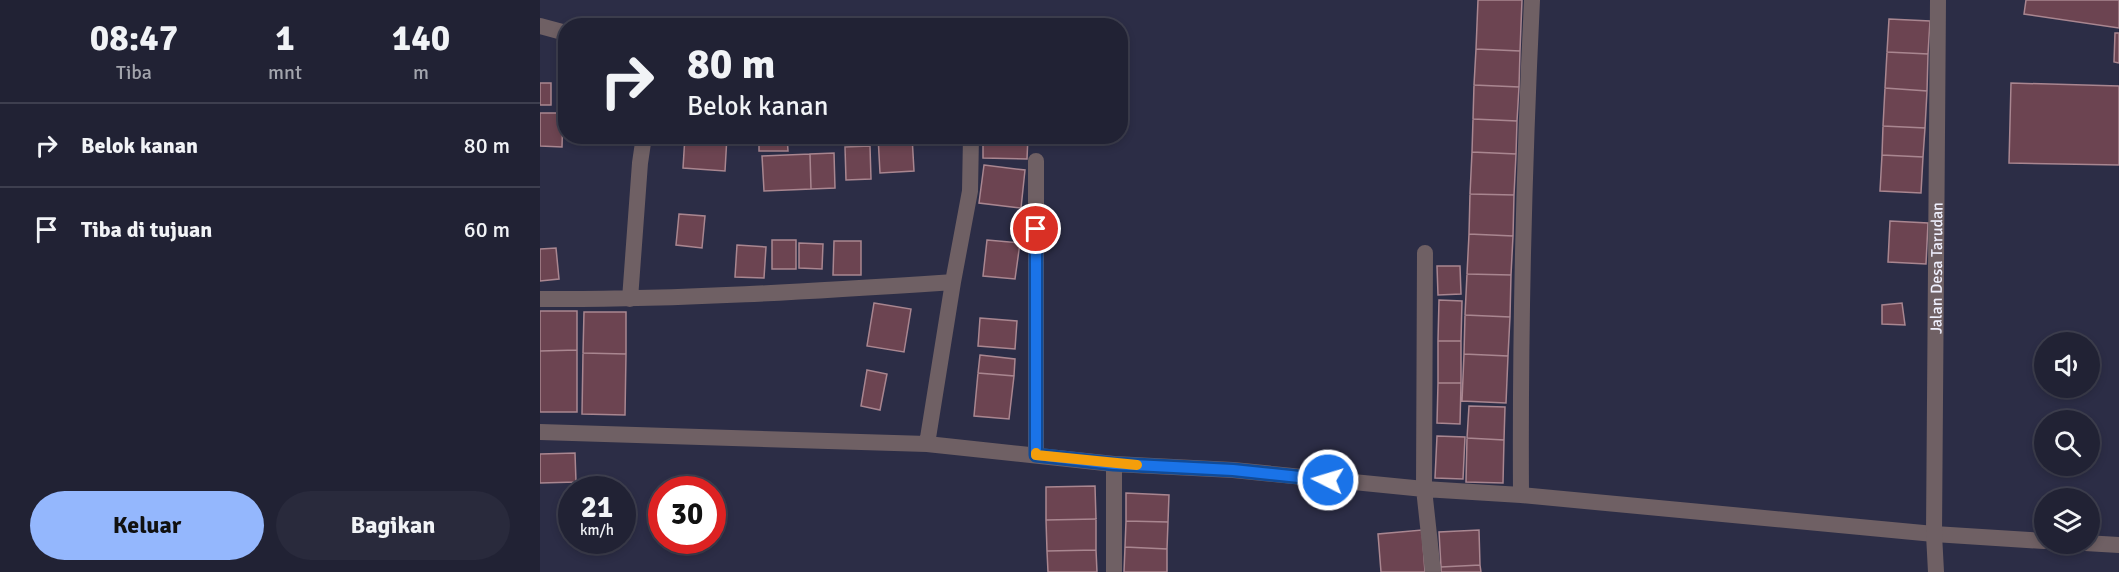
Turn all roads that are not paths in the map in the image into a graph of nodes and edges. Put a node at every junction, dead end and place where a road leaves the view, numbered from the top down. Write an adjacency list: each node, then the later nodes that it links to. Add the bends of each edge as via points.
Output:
1 (1532, 0): 17 (street, via 1523,224)
2 (1938, 0): 18 (street, Jalan Desa Tarudan)
3 (540, 26): 4 (street)
4 (558, 31)
5 (643, 144): 11 (street)
6 (971, 144): 9 (street, via 970,190)
7 (1036, 161): 14 (street)
8 (1425, 253): 16 (street)
9 (952, 282): 11 (street); 13 (street)
10 (540, 299): 11 (street)
11 (630, 299)
12 (540, 432): 13 (street)
13 (927, 444): 14 (street)
14 (1036, 455): 15 (street)
15 (1114, 464): 16 (street, via 1233,470); 22 (street)
16 (1424, 489): 17 (street); 23 (street)
17 (1521, 495): 18 (street)
18 (1934, 534): 19 (street); 24 (street, Jalan Desa Tarudan)
19 (2034, 539)
20 (2100, 544): 21 (street)
21 (2119, 545)
22 (1114, 572)
23 (1433, 572)
24 (1936, 572)

